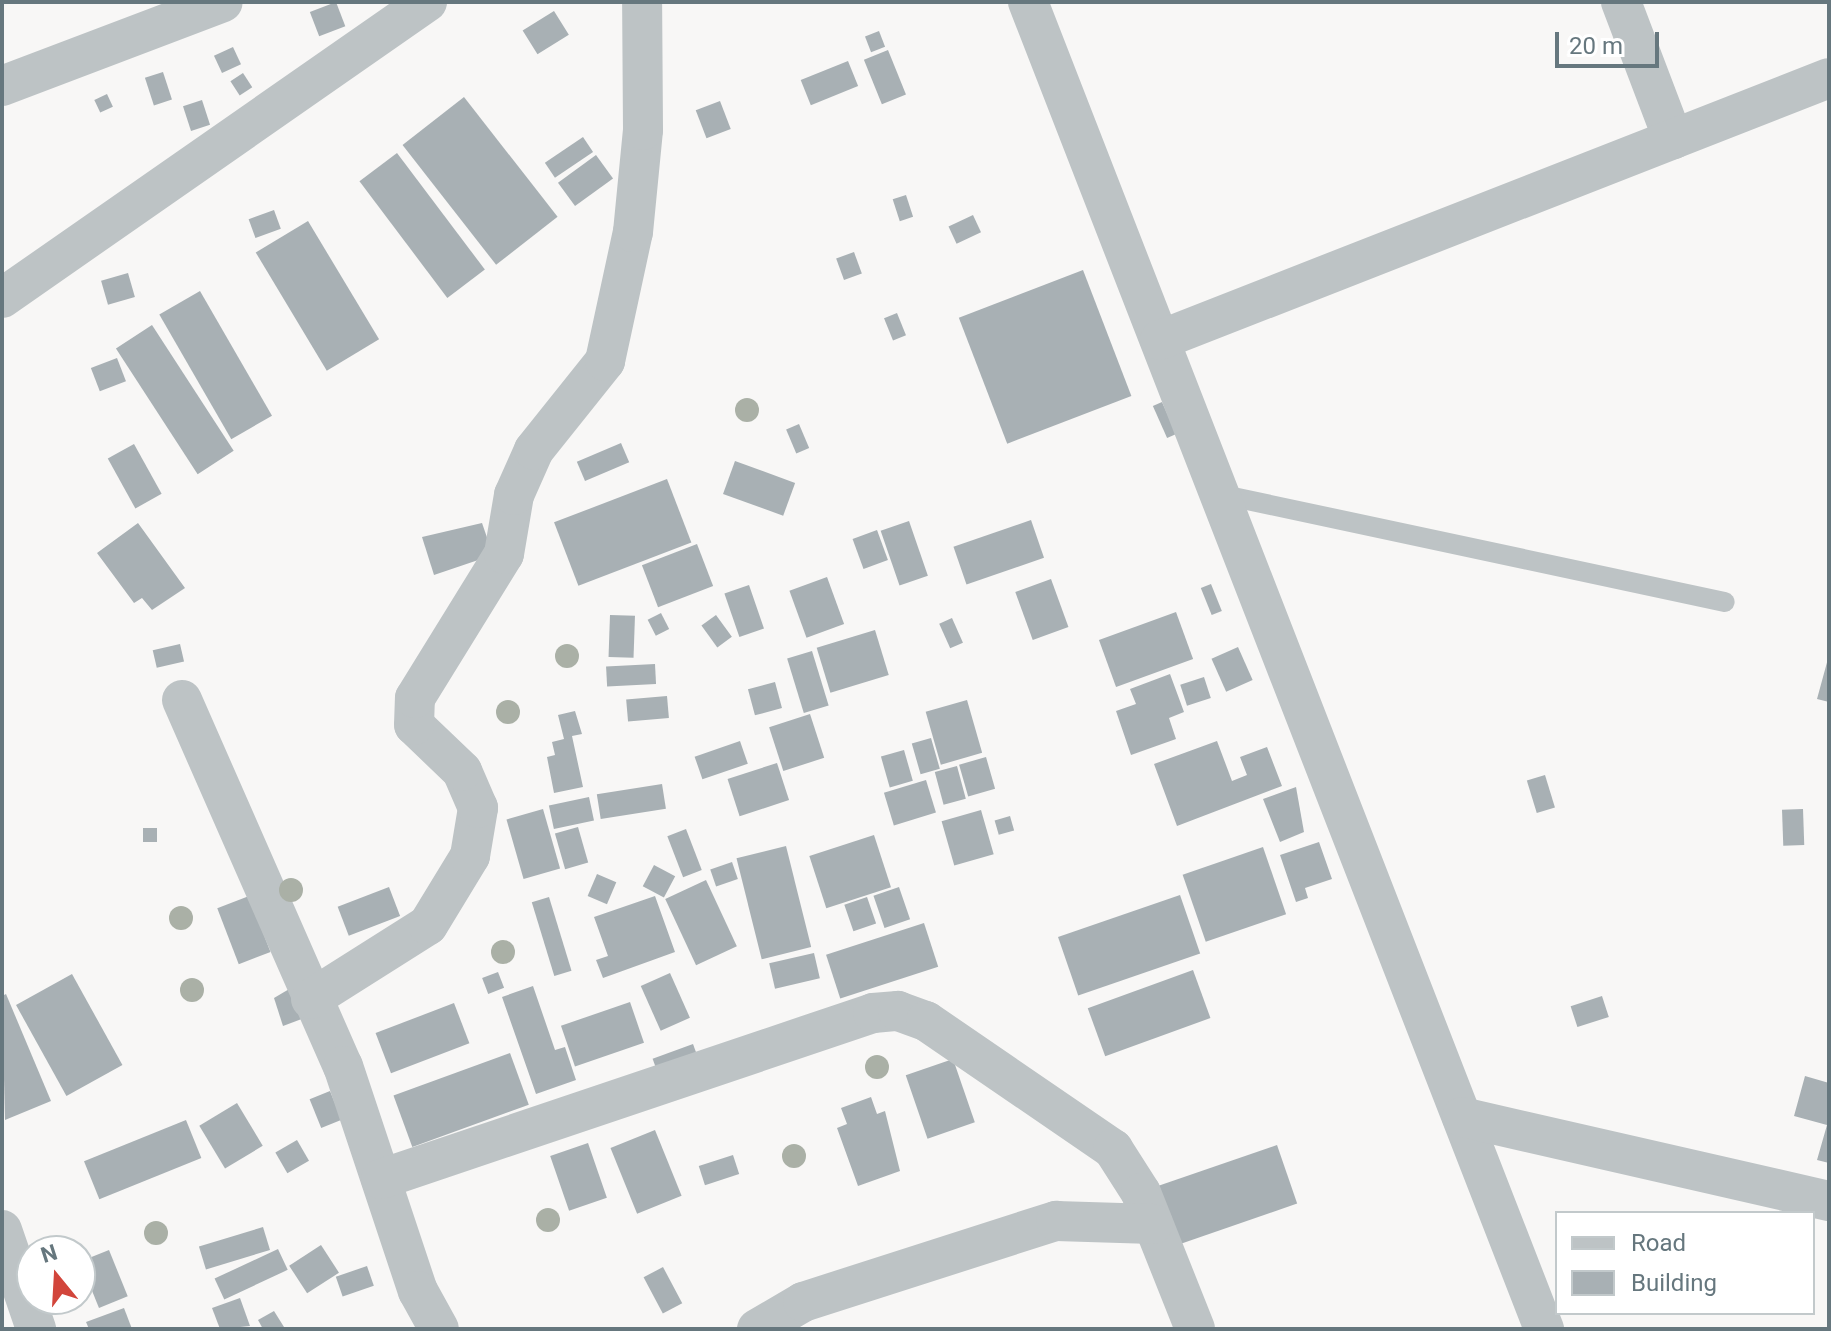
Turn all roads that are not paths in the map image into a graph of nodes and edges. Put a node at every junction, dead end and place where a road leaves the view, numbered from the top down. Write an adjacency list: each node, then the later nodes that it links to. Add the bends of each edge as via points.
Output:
1 (223, 2): 6 (street)
2 (427, 2): 10 (street)
3 (642, 2): 15 (street, via 643,130 633,232 605,361 534,450 514,495 504,554 415,698 414,725 462,771 478,808 470,856 428,925)
4 (1028, 2): 11 (street)
5 (1621, 2): 9 (street)
6 (158, 13): 8 (street)
7 (1829, 78): 9 (street)
8 (2, 86)
9 (1673, 139): 11 (street)
10 (2, 298)
11 (1160, 340): 12 (street)
12 (1219, 494): 13 (lane); 16 (street)
13 (1725, 602)
14 (182, 700): 15 (street)
15 (311, 999): 17 (street)
16 (1462, 1117): 18 (street); 25 (street)
17 (381, 1179): 19 (street, via 873,1013 898,1011 926,1021 1113,1149); 22 (street)
18 (1829, 1201)
19 (1153, 1224): 23 (street, via 1056,1221 803,1302); 24 (street)
20 (2, 1230): 21 (street)
21 (36, 1329)
22 (439, 1329)
23 (757, 1329)
24 (1195, 1329)
25 (1544, 1329)

